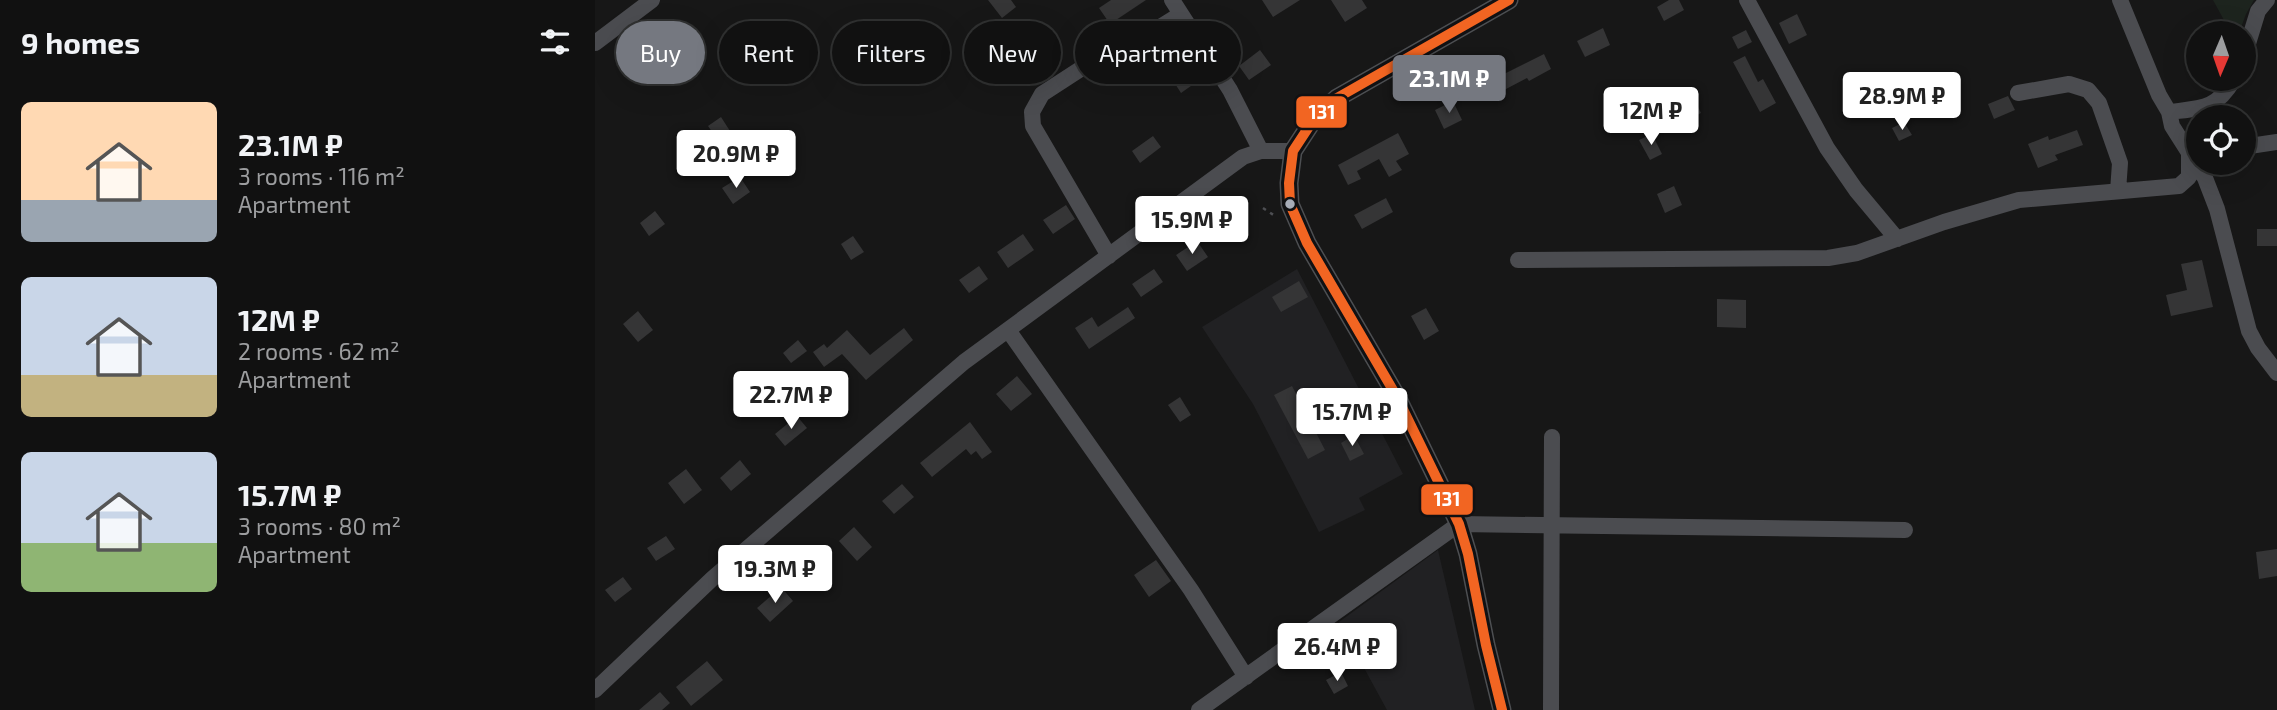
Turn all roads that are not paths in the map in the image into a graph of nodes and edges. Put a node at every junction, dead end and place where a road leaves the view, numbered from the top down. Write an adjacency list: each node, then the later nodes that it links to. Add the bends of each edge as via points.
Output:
1 (652, 0): 9 (street)
2 (1172, 0): 7 (street)
3 (1509, 0): 19 (main road, via 1337,98 1314,119)
4 (1747, 0): 23 (street, via 1827,148)
5 (2120, 0): 14 (street)
6 (2267, 0): 8 (street)
7 (1181, 14): 18 (street, via 1230,90); 24 (street, via 1084,66 1042,94 1033,112 1033,126)
8 (2255, 21)
9 (595, 43)
10 (2227, 91): 12 (street)
11 (2018, 93): 22 (street, via 2069,84 2088,90 2099,103 2120,163)
12 (2224, 96): 13 (street); 14 (street, via 2208,106)
13 (2218, 105)
14 (2169, 112): 16 (street, via 2172,126)
15 (2277, 142): 17 (street)
16 (2186, 144)
17 (2256, 145)
18 (1261, 151): 19 (street); 24 (street, via 1243,157)
19 (1293, 152): 29 (main road, via 1289,183 1294,215 1397,397)
20 (2189, 175): 22 (street, via 2179,186)
21 (2204, 175): 27 (street, via 2249,331)
22 (2118, 191): 23 (street, via 2019,200)
23 (1897, 239): 25 (street, via 1857,254 1828,258)
24 (1109, 256): 26 (street)
25 (1518, 260)
26 (1008, 330): 32 (street, via 1191,590); 33 (street, via 964,362 713,578)
27 (2277, 373)
28 (1552, 436): 30 (street)
29 (1459, 524): 30 (street); 32 (street); 35 (main road)
30 (1550, 526): 31 (street); 36 (street)
31 (1905, 530)
32 (1246, 677): 34 (street)
33 (595, 690)
34 (1199, 710)
35 (1502, 710)
36 (1551, 710)

